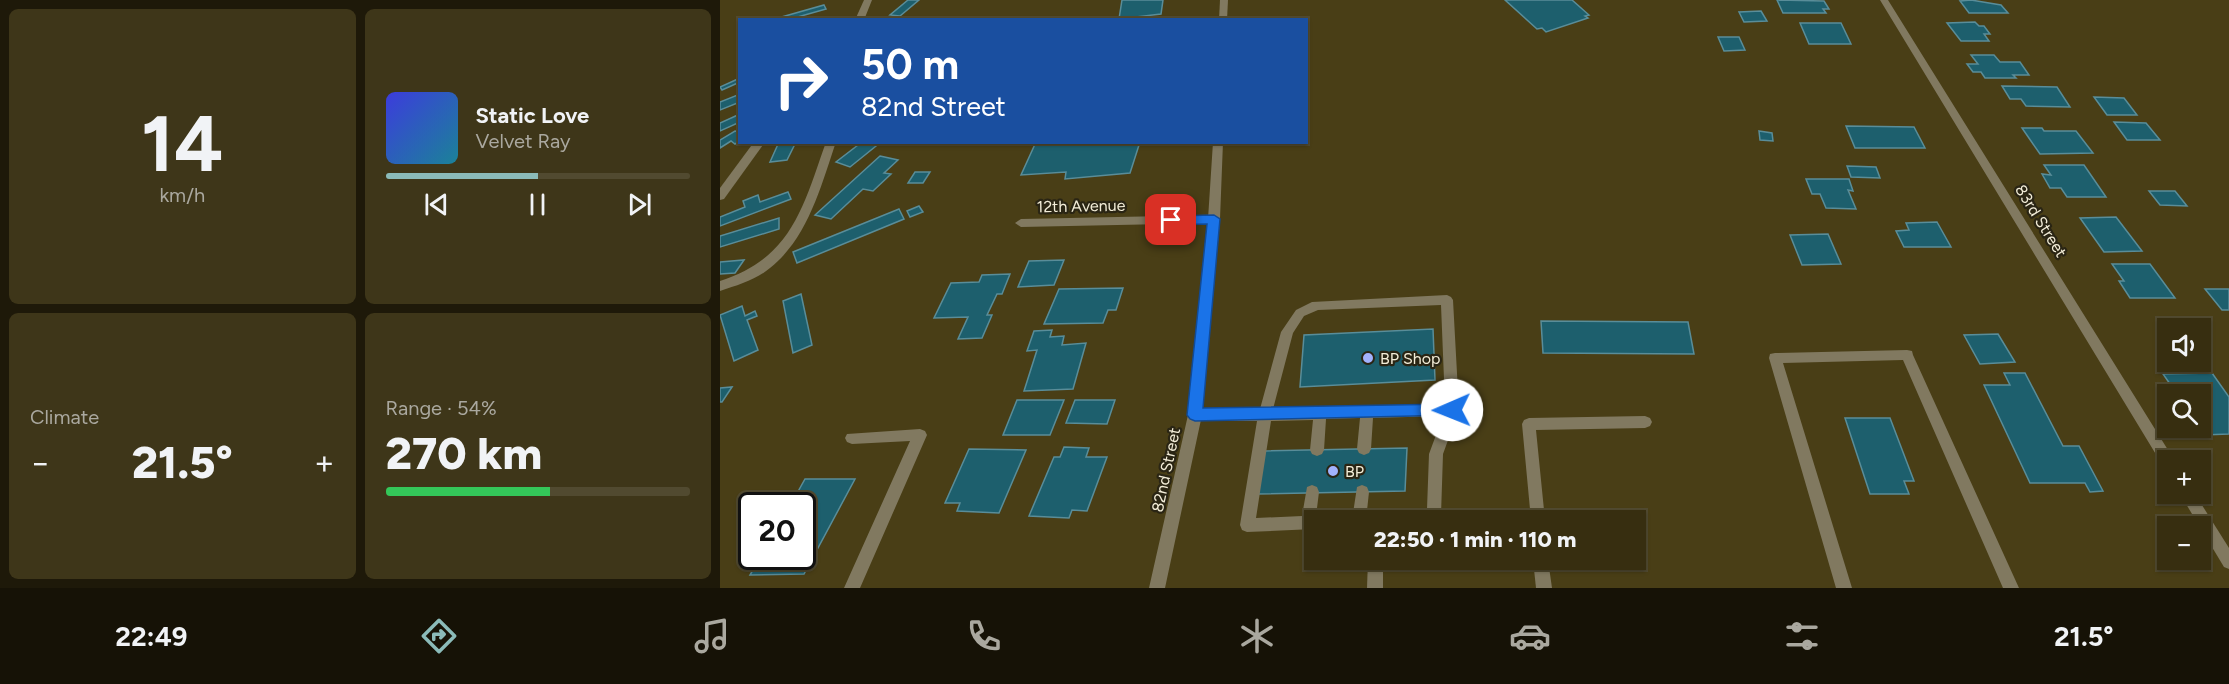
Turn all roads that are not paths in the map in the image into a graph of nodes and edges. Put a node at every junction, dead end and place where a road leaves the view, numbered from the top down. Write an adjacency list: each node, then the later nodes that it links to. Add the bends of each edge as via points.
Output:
1 (868, 0): 4 (street)
2 (1224, 0): 5 (street)
3 (1884, 0): 22 (street, 83rd Street)
4 (862, 18)
5 (1223, 18)
6 (759, 144): 9 (street)
7 (830, 144): 12 (street, via 800,226 773,261 740,282)
8 (1218, 144): 10 (street, 82nd Street)
9 (720, 196)
10 (1214, 219): 11 (street, 12th Avenue); 16 (street, 82nd Street)
11 (1021, 223)
12 (720, 286)
13 (1452, 410): 14 (street); 17 (street, via 1447,300 1317,305 1300,313 1287,332); 28 (street, via 1436,454)
14 (1367, 412): 15 (street); 20 (street)
15 (1320, 413): 17 (street); 21 (street)
16 (1195, 415): 17 (street); 35 (street, 82nd Street)
17 (1265, 415): 30 (street, via 1247,525)
18 (1646, 422): 29 (street, via 1529,424)
19 (852, 438): 34 (street, via 920,435)
20 (1364, 449)
21 (1317, 450)
22 (2161, 450)
23 (1312, 492): 26 (street)
24 (1362, 492): 27 (street)
25 (2193, 504): 31 (street)
26 (1311, 510)
27 (1359, 510)
28 (1434, 510)
29 (1537, 510)
30 (1304, 522)
31 (2229, 562)
32 (1376, 570): 36 (street)
33 (1542, 570): 37 (street)
34 (852, 588)
35 (1157, 588)
36 (1375, 588)
37 (1544, 588)
38 (1845, 588): 39 (street, via 1775,358 1907,355)
39 (2011, 588)

